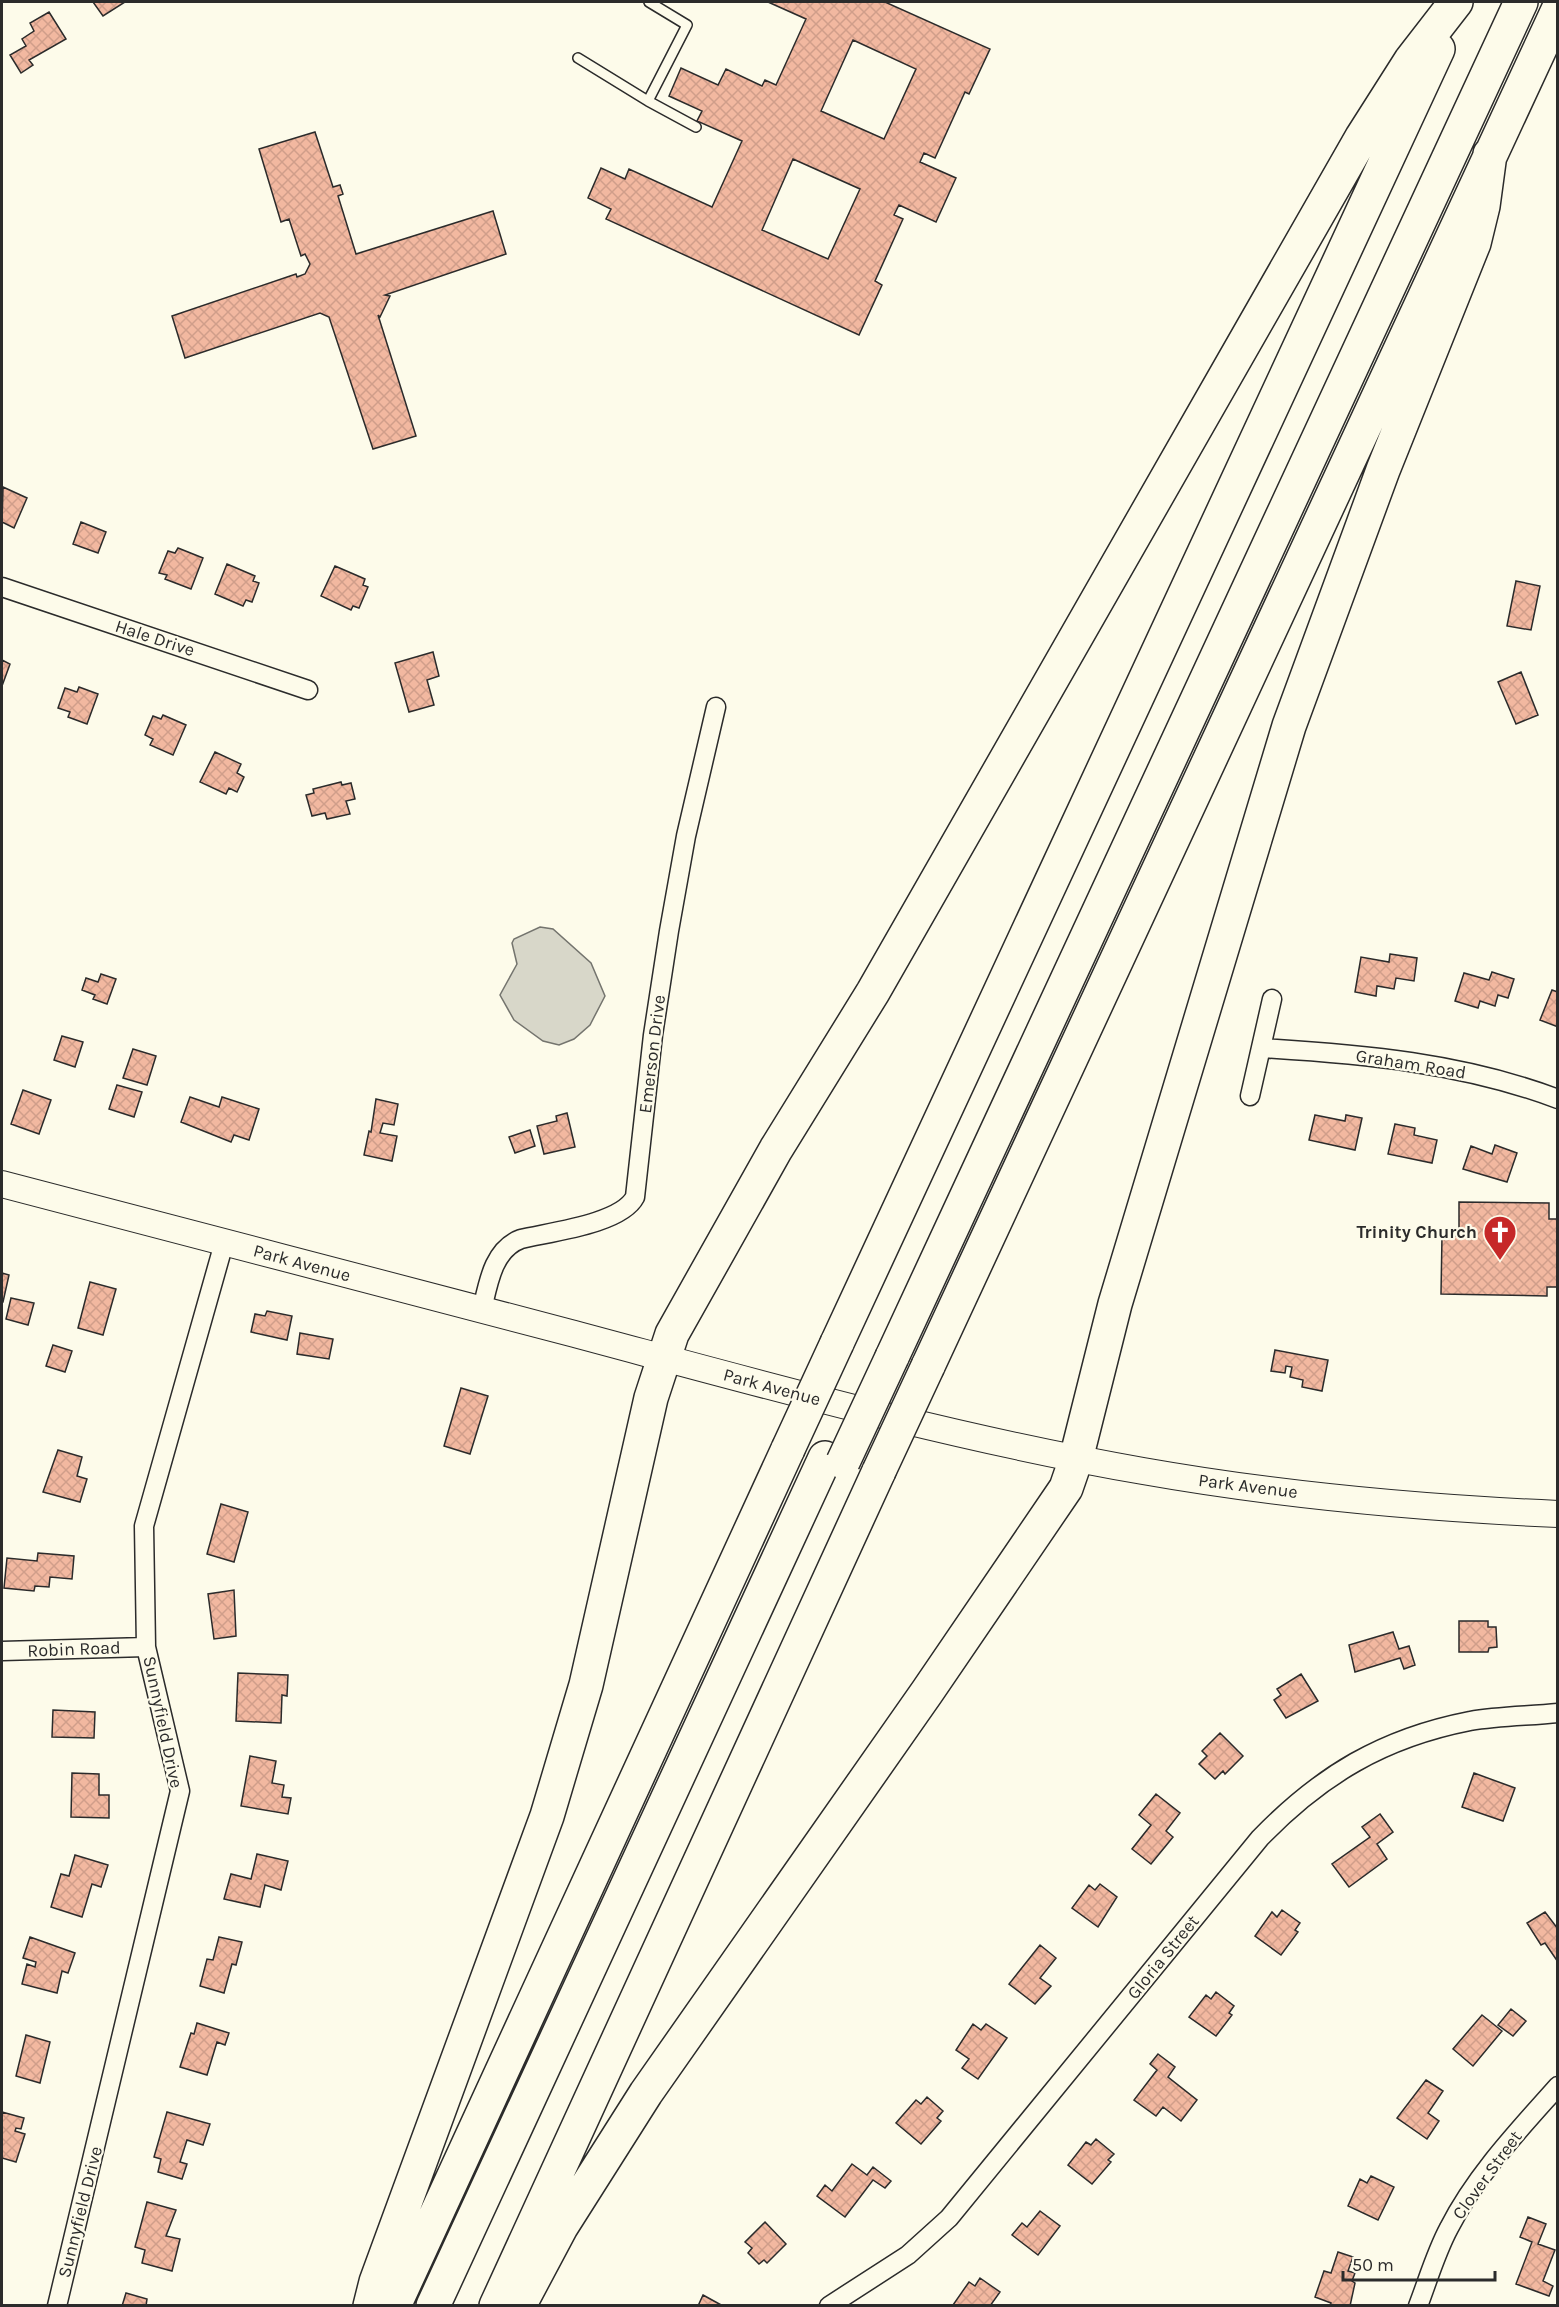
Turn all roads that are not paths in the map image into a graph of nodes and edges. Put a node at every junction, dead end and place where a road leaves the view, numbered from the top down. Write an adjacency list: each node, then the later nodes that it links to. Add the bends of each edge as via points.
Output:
1 (649, 2): 7 (lane, via 687,25)
2 (1458, 2): 21 (highway, via 1412,60 1362,137 879,981 776,1149 682,1314); 31 (highway, bridge)
3 (1500, 2): 20 (highway)
4 (1521, 2): 20 (highway)
5 (1557, 9): 9 (highway)
6 (578, 58): 7 (lane)
7 (648, 101): 8 (lane)
8 (696, 127)
9 (1490, 154): 22 (highway, via 1474,243 1388,459 1271,780 1115,1304); 34 (highway, bridge)
10 (2, 587): 11 (street, Hale Drive)
11 (308, 690)
12 (716, 707): 19 (street, Emerson Drive, via 669,931 635,1197 627,1208 613,1216 509,1245 494,1270)
13 (1272, 999): 14 (street)
14 (1261, 1048): 15 (street); 16 (street, Graham Road, via 1362,1055 1443,1067)
15 (1250, 1096)
16 (1557, 1099)
17 (2, 1184): 18 (main road, Park Avenue)
18 (224, 1243): 19 (main road, Park Avenue); 25 (street, Sunnyfield Drive, via 144,1526)
19 (482, 1310): 21 (main road, Park Avenue)
20 (883, 1355): 23 (highway, bridge)
21 (663, 1358): 22 (main road, Park Avenue, via 894,1419); 30 (highway, via 602,1620 563,1764 529,1870)
22 (1077, 1459): 24 (main road, Park Avenue, via 1204,1481 1479,1510); 35 (highway, via 1057,1505 640,2102 561,2227)
23 (834, 1460): 32 (highway); 33 (highway)
24 (1557, 1514)
25 (146, 1647): 26 (street, Robin Road); 29 (street, Sunnyfield Drive, via 180,1791)
26 (2, 1651)
27 (1557, 1713): 36 (street, Gloria Street, via 1471,1721 1416,1735 1353,1761 1288,1809 1260,1838 949,2218 908,2255)
28 (1557, 2086): 37 (street, Clover Street, via 1468,2194 1448,2230)
29 (57, 2306)
30 (370, 2306)
31 (394, 2306)
32 (434, 2306)
33 (455, 2306)
34 (496, 2306)
35 (519, 2306)
36 (829, 2306)
37 (1418, 2306)

